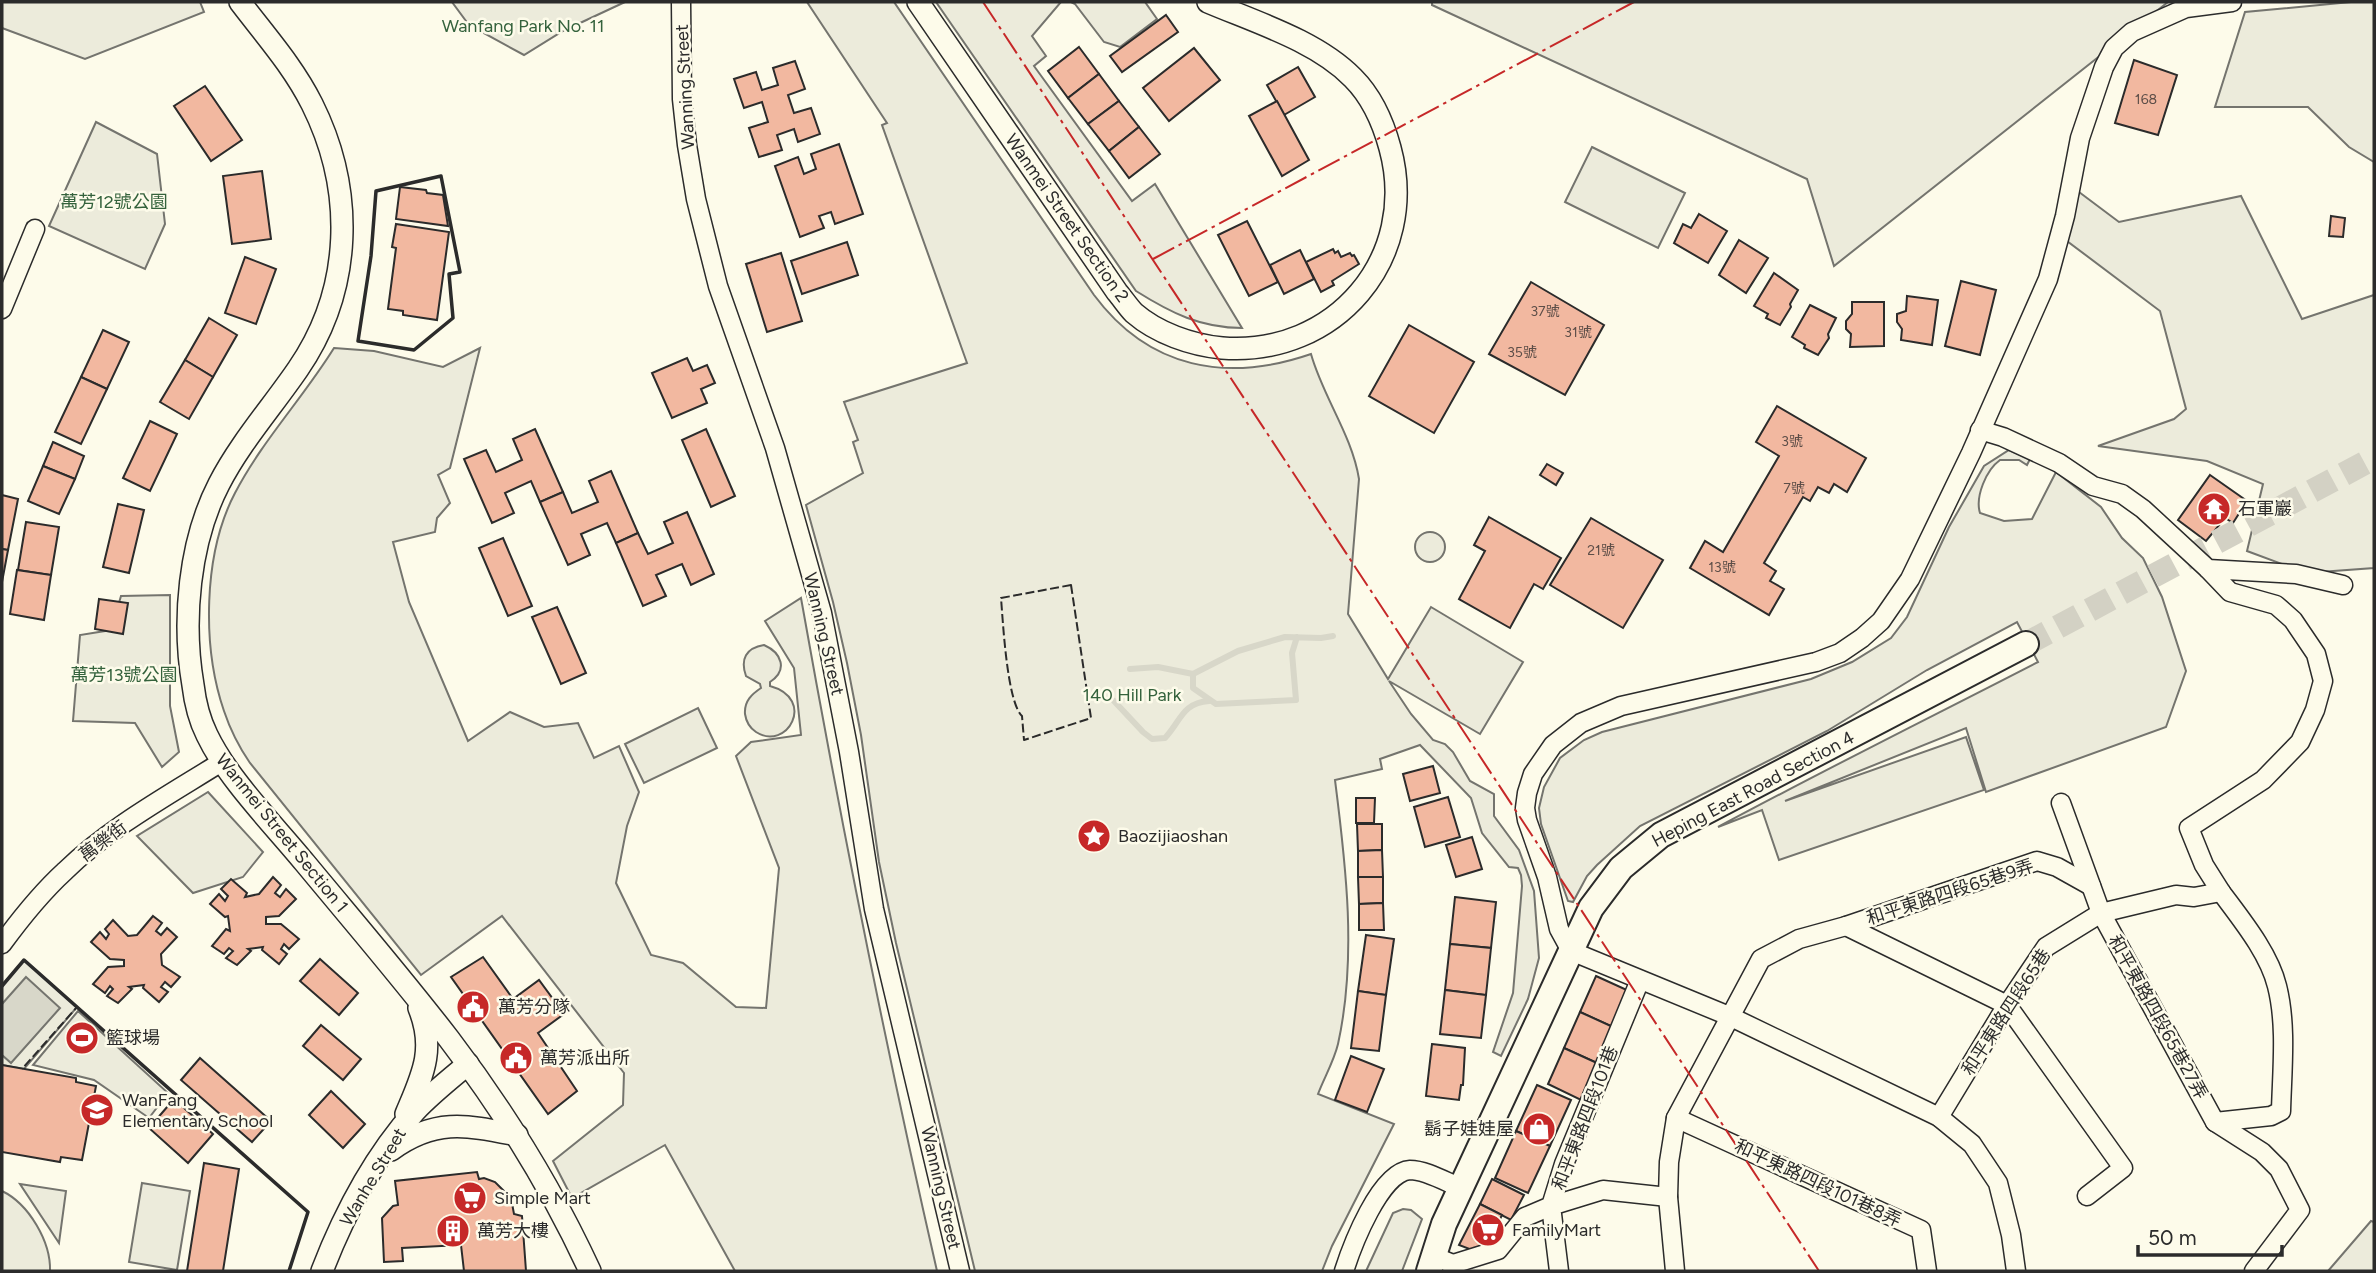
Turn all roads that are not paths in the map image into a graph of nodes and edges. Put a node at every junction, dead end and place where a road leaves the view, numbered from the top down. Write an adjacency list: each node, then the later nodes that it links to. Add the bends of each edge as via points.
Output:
1 (240, 2): 12 (street, Wanmei Street Section 1, via 297,78 323,129 338,181 343,238 326,318 299,369 219,484 196,553 189,620 192,682 199,716)
2 (681, 2): 38 (street, Wanning Street, via 682,99 696,199 718,286 775,448 822,613 874,909)
3 (918, 2): 4 (street, Wanmei Street Section 2, via 1134,313 1181,340 1207,347 1262,347 1314,331 1335,317 1369,279 1392,235 1396,174 1380,119 1354,79 1316,51)
4 (1208, 2)
5 (2232, 2): 8 (street, via 2186,8 2132,33 2114,48 2080,138 2048,279)
6 (35, 229): 7 (street)
7 (2, 309)
8 (1980, 430): 9 (street, via 2059,463 2093,486 2122,494); 19 (street, via 1910,579 1881,621 1862,638 1816,662 1600,713 1566,733 1542,758 1527,793 1527,820 1559,929)
9 (2208, 569): 10 (street, via 2296,574); 15 (street, via 2230,592 2276,606 2292,620 2316,654 2322,681 2300,741 2263,780 2189,828)
10 (2343, 585)
11 (2026, 644): 19 (main road, Heping East Road Section 4, via 1661,835 1621,868 1597,897)
12 (223, 761): 18 (street, 萬樂街, via 100,841 65,870); 21 (street, Wanmei Street Section 1)
13 (2061, 803): 14 (street)
14 (2091, 886): 16 (street); 17 (street, 和平東路四段65巷9弄, via 2037,861)
15 (2221, 892): 16 (street, 和平東路四段65巷, via 2176,895); 27 (street, via 2254,936 2277,982 2281,1111)
16 (2101, 913): 22 (street, 和平東路四段65巷, via 2046,947); 27 (street, 和平東路四段65巷27弄)
17 (1846, 926): 22 (street, 和平東路四段65巷9弄); 23 (street, 和平東路四段65巷9弄, via 1799,939 1761,959)
18 (2, 944)
19 (1571, 951): 20 (street); 31 (main road, Heping East Road Section 4)
20 (1640, 980): 23 (street); 34 (street, 和平東路四段101巷)
21 (415, 997): 24 (street, Wanmei Street Section 1); 28 (street, via 428,1052)
22 (2007, 1005): 25 (street, 和平東路四段65巷); 32 (street, via 2123,1168)
23 (1729, 1016): 25 (street); 26 (street)
24 (468, 1064): 28 (street, Wanhe Street); 29 (street, Wanmei Street Section 1)
25 (1939, 1117): 43 (street, via 1972,1144 1998,1183)
26 (1676, 1118): 33 (street); 42 (street, 和平東路四段101巷8弄, via 1922,1230)
27 (2215, 1122): 44 (street, 和平東路四段65巷27弄, via 2262,1152 2279,1169 2300,1210)
28 (399, 1131): 30 (street, Wanhe Street)
29 (516, 1135): 30 (street, via 446,1125 407,1138); 37 (street)
30 (380, 1157): 36 (street, Wanhe Street, via 344,1220)
31 (1461, 1188): 35 (main road, Heping East Road Section 4); 39 (street, via 1413,1170 1397,1174 1379,1195)
32 (2087, 1196)
33 (1668, 1197): 34 (street, via 1603,1190); 41 (street)
34 (1551, 1206): 35 (street, 和平東路四段101巷, via 1525,1217 1498,1250 1453,1264); 40 (street)
35 (1431, 1263)
36 (323, 1271)
37 (590, 1271)
38 (960, 1271)
39 (1344, 1271)
40 (1559, 1271)
41 (1675, 1271)
42 (1927, 1271)
43 (2016, 1271)
44 (2254, 1271)

